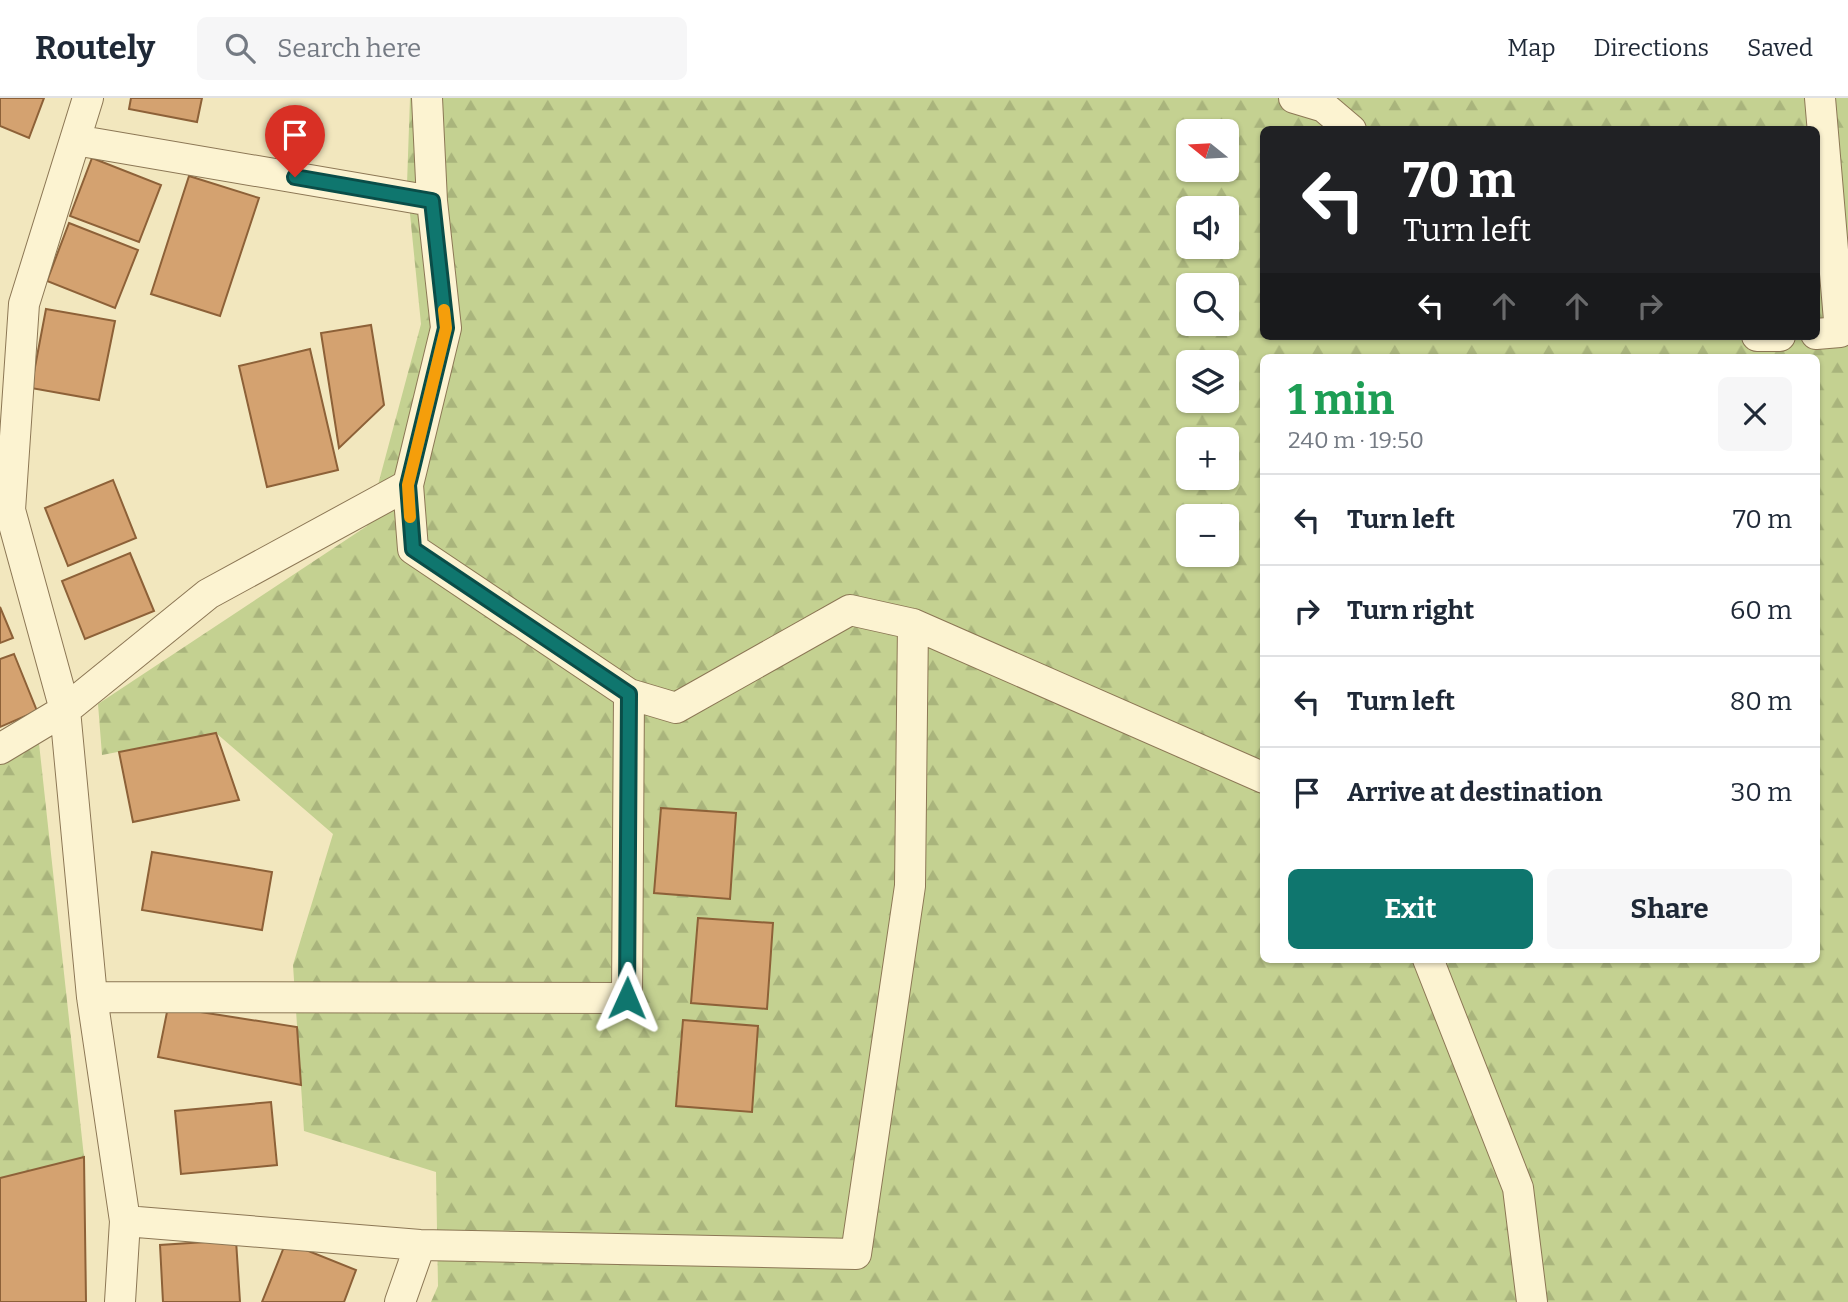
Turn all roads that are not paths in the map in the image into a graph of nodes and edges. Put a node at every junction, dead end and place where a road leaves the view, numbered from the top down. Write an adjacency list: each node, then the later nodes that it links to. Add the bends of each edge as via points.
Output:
1 (88, 98): 6 (street)
2 (426, 98): 7 (street)
3 (1294, 98): 5 (street, via 1324,107)
4 (1820, 98): 8 (street)
5 (1346, 126)
6 (75, 141): 7 (street); 12 (street, via 24,304 10,510)
7 (432, 201): 9 (street, via 446,328)
8 (1835, 339)
9 (408, 485): 11 (street, via 413,549); 12 (street, via 208,594)
10 (913, 624): 11 (street, via 850,610 676,708); 14 (street); 18 (street, via 910,886 856,1254)
11 (629, 694): 16 (street, via 627,998)
12 (65, 710): 13 (street); 16 (street)
13 (0, 749)
14 (1260, 777)
15 (1430, 963): 21 (street, via 1518,1188)
16 (92, 997): 17 (street)
17 (125, 1222): 18 (street); 19 (street)
18 (420, 1245): 20 (street)
19 (120, 1302)
20 (400, 1302)
21 (1532, 1302)

